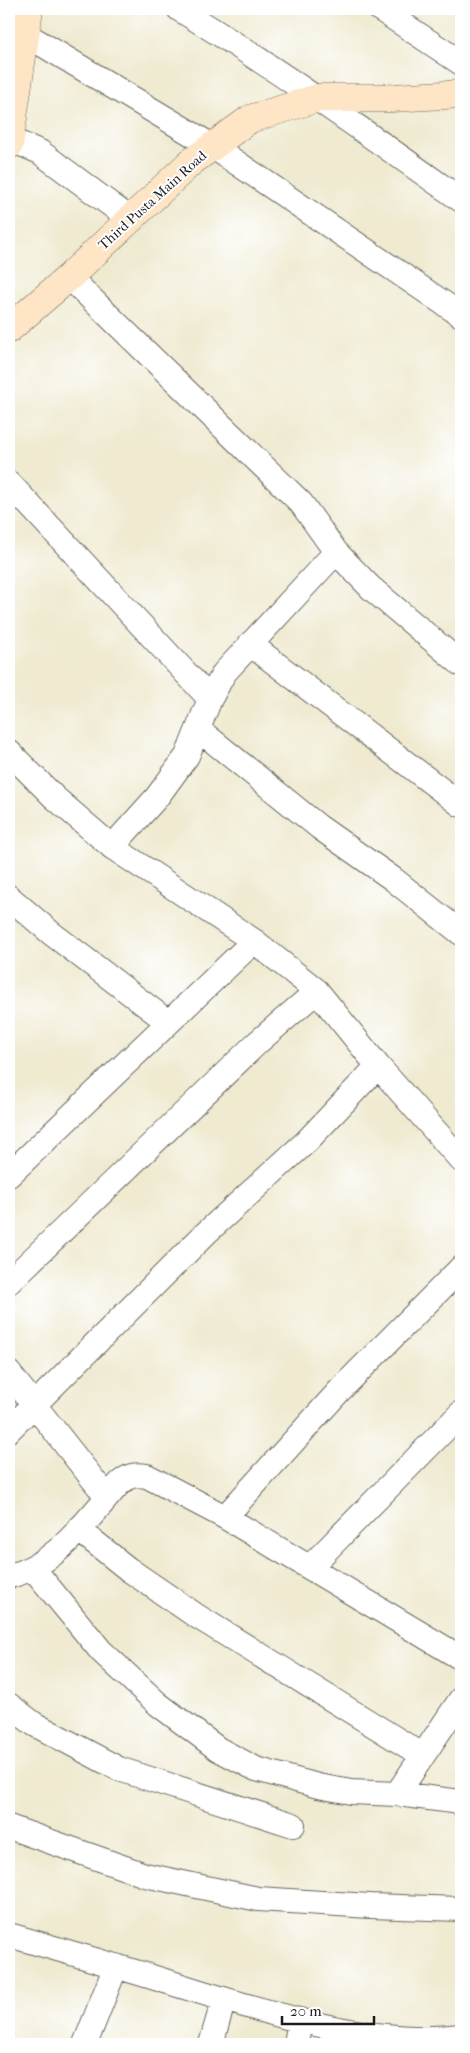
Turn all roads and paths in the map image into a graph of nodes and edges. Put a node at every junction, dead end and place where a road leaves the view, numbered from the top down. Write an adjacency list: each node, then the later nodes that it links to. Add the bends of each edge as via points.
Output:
1 (179, 9): 6 (street)
2 (380, 9): 4 (street)
3 (27, 21): 7 (street); 8 (street)
4 (461, 61)
5 (461, 94): 6 (street, Third Pusta Main Road)
6 (318, 98): 8 (street, Third Pusta Main Road, via 250,119); 9 (street)
7 (9, 141): 10 (street, via 40,152)
8 (212, 146): 10 (street, Third Pusta Main Road); 12 (street)
9 (461, 200)
10 (130, 218): 11 (street, Third Pusta Main Road)
11 (69, 277): 13 (street, Third Pusta Main Road); 15 (street, via 300,503)
12 (461, 316)
13 (9, 330)
14 (9, 483): 18 (street)
15 (336, 552): 16 (street); 17 (street, via 371,588)
16 (250, 644): 18 (street, via 224,672); 21 (street)
17 (461, 664)
18 (210, 699): 19 (street)
19 (198, 729): 22 (street, via 187,756 158,797); 24 (street, via 319,827)
20 (9, 752): 22 (street, via 54,797)
21 (461, 805)
22 (112, 847): 25 (street)
23 (9, 897): 27 (street)
24 (461, 933)
25 (254, 941): 26 (street); 27 (street)
26 (317, 991): 28 (street); 32 (street, via 257,1043)
27 (168, 1022): 30 (street)
28 (378, 1066): 29 (street); 34 (street, via 307,1141 206,1233)
29 (461, 1160)
30 (9, 1175)
31 (461, 1268): 38 (street, via 340,1390)
32 (9, 1282)
33 (9, 1373): 34 (street)
34 (34, 1406): 36 (street); 37 (street)
35 (461, 1413): 41 (street)
36 (9, 1430)
37 (107, 1497): 38 (street, via 127,1476 136,1474 147,1476); 39 (street)
38 (224, 1517): 41 (street)
39 (78, 1529): 40 (street, via 42,1562); 46 (street, via 128,1569 195,1615)
40 (32, 1567): 42 (street); 47 (street, via 101,1651 158,1704 218,1749 256,1769 318,1786 352,1792)
41 (310, 1568): 43 (street)
42 (9, 1576)
43 (461, 1658)
44 (461, 1699): 46 (street)
45 (9, 1705): 49 (street, via 34,1724 119,1769)
46 (422, 1754): 47 (street)
47 (397, 1794): 48 (street)
48 (461, 1802)
49 (293, 1825)
50 (9, 1827): 51 (street, via 145,1874 258,1900)
51 (461, 1909)
52 (11, 1941): 53 (street)
53 (116, 1966): 54 (street); 58 (street)
54 (224, 1999): 55 (street); 59 (street)
55 (300, 2020): 57 (street); 60 (street)
56 (461, 2036): 57 (street)
57 (436, 2041)
58 (84, 2044)
59 (211, 2044)
60 (296, 2044)

